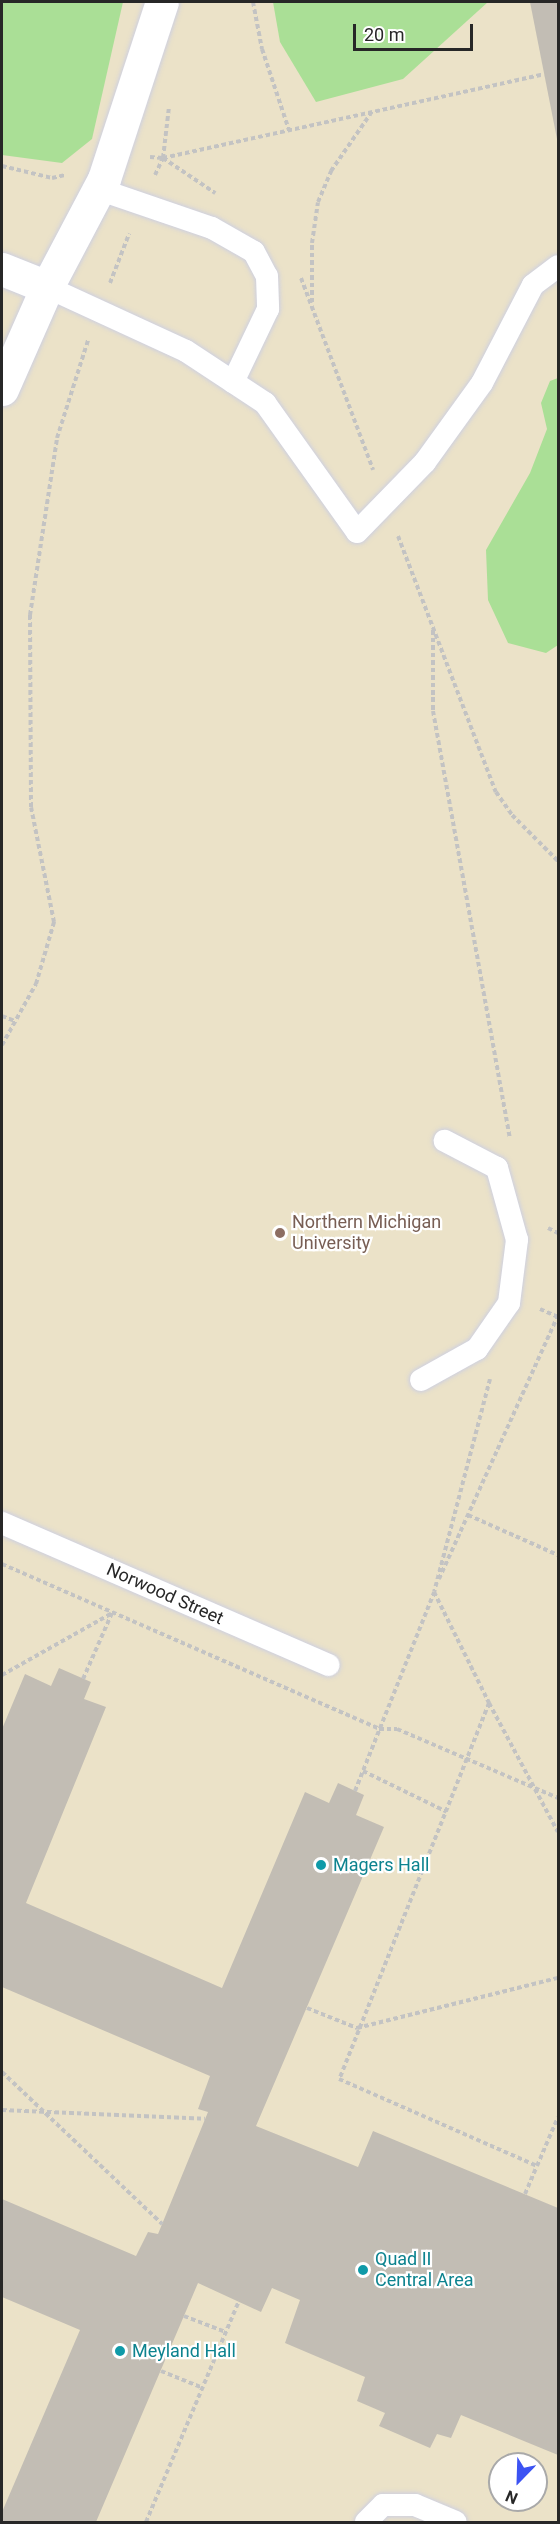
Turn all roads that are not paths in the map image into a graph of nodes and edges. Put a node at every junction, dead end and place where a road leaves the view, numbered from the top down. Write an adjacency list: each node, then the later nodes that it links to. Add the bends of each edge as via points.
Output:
1 (162, 2): 2 (street)
2 (98, 189): 5 (street); 6 (lane, via 212,228 255,252 267,276 268,309)
3 (558, 266): 6 (lane, via 533,285 482,383 425,462 357,532 265,403)
4 (2, 269): 5 (street)
5 (47, 287): 6 (lane, via 186,351); 7 (street)
6 (233, 382)
7 (2, 389)
8 (445, 1141): 9 (lane, via 497,1168 517,1240 509,1303 477,1349)
9 (421, 1380)
10 (2, 1523): 11 (lane, Norwood Street)
11 (328, 1665)
12 (366, 2523): 13 (lane, via 383,2505 416,2505)
13 (456, 2523)

